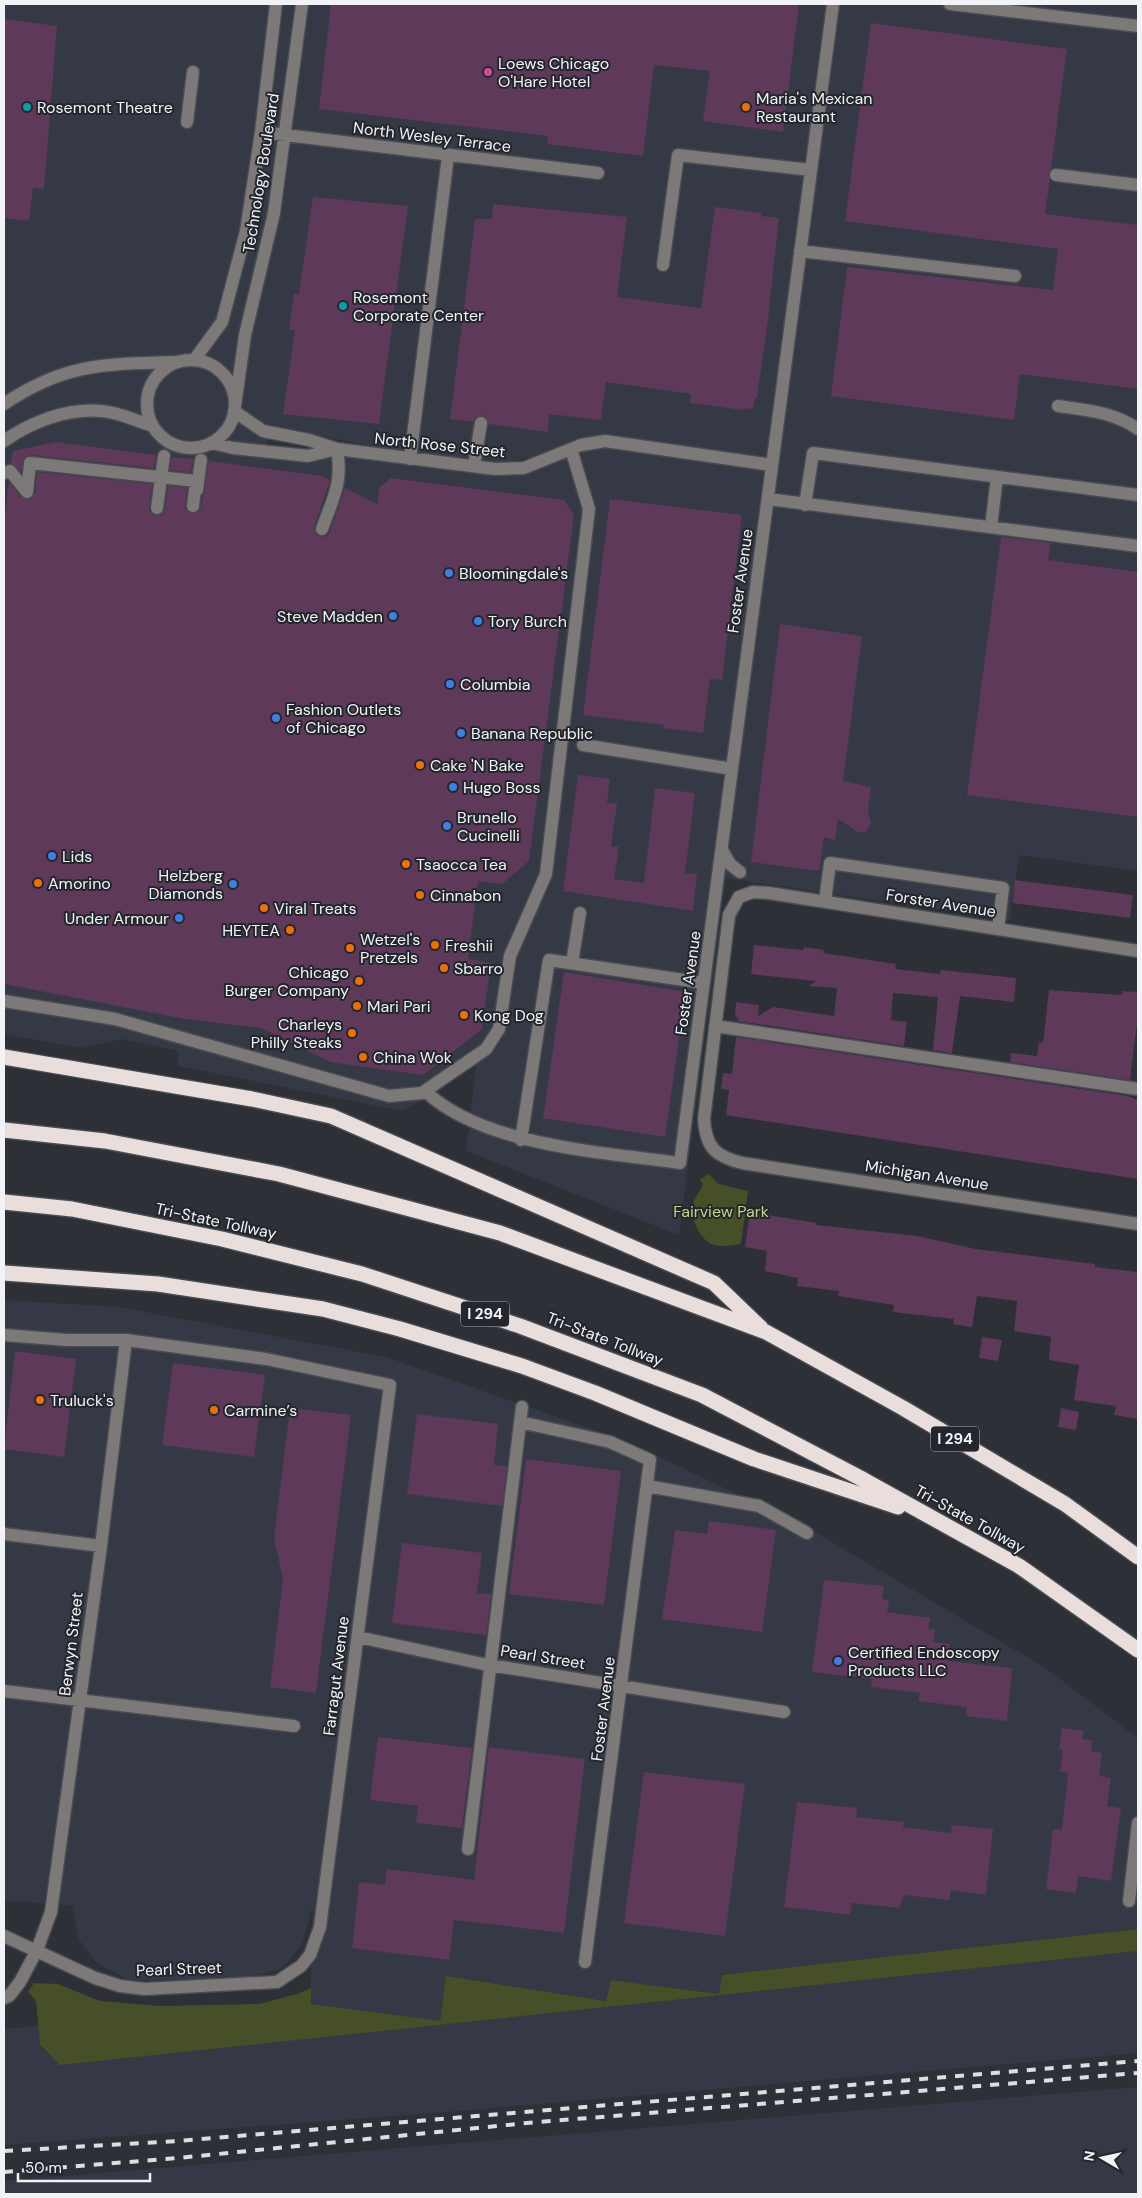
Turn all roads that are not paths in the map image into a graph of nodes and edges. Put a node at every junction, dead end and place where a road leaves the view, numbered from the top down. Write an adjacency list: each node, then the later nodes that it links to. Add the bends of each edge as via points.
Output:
1 (276, 4): 8 (street, Technology Boulevard)
2 (302, 4): 9 (street, Technology Boulevard)
3 (833, 4): 11 (street, Foster Avenue)
4 (950, 4): 5 (street)
5 (1138, 26)
6 (193, 72): 7 (street)
7 (186, 122)
8 (261, 132): 9 (street, North Wesley Terrace); 18 (street, Technology Boulevard, via 246,231 227,308 222,322)
9 (285, 134): 10 (street, North Wesley Terrace); 21 (street, Technology Boulevard, via 270,234 245,335)
10 (448, 156): 12 (street, North Wesley Terrace); 30 (street)
11 (811, 170): 15 (street, Foster Avenue); 16 (street, via 678,155)
12 (598, 173)
13 (1056, 174): 14 (street)
14 (1138, 185)
15 (800, 251): 17 (street); 32 (street, Foster Avenue)
16 (663, 266)
17 (1015, 276)
18 (188, 361): 19 (street, via 103,364 75,370 28,388); 21 (street, via 219,370 228,380); 23 (street, via 169,366 151,387 147,400)
19 (4, 404)
20 (1058, 406): 24 (street, via 1107,413)
21 (235, 408): 26 (street, via 223,435); 27 (street, North Rose Street, via 263,431)
22 (481, 423): 33 (street)
23 (153, 426): 25 (street, via 101,411 79,412 32,424); 26 (street, via 165,440 179,447 193,448)
24 (1138, 429)
25 (4, 441)
26 (212, 443): 27 (street, North Rose Street, via 308,456)
27 (337, 449): 27 (street, via 334,468 322,529 341,469); 30 (street, North Rose Street)
28 (571, 449): 32 (street, North Rose Street, via 590,442 611,442); 33 (street, North Rose Street, via 524,468); 57 (street, via 589,509 546,874 510,956 499,1029 486,1049)
29 (164, 456): 39 (street)
30 (410, 459): 33 (street, North Rose Street)
31 (201, 460): 34 (street, via 194,510 196,482 30,462 27,492 10,471)
32 (772, 464): 37 (street, Foster Avenue)
33 (474, 466)
34 (4, 472)
35 (997, 477): 36 (street); 38 (street, via 813,453); 40 (street)
36 (1138, 495)
37 (768, 499): 38 (street); 43 (street, Foster Avenue)
38 (805, 505): 40 (street)
39 (157, 508)
40 (991, 527): 41 (street)
41 (1138, 546)
42 (583, 745): 43 (street)
43 (732, 769): 44 (street, Foster Avenue)
44 (722, 850): 45 (street, via 730,864); 52 (street, Foster Avenue)
45 (740, 872)
46 (739, 897): 47 (street, Forster Avenue, via 753,892); 54 (street, Foster Avenue, via 729,915)
47 (825, 901): 49 (street, Forster Avenue); 49 (street, via 830,863 1003,888)
48 (580, 913): 51 (street)
49 (998, 929): 50 (street, Forster Avenue)
50 (1138, 951)
51 (572, 963): 52 (street); 59 (street, via 549,960)
52 (704, 983): 59 (street, Foster Avenue, via 680,1164)
53 (4, 1001): 57 (street, via 115,1019 389,1096)
54 (715, 1026): 56 (street); 60 (street, Foster Avenue, via 704,1119 708,1141)
55 (4, 1057): 64 (highway, via 252,1099 331,1116 714,1283)
56 (1138, 1089)
57 (425, 1091): 59 (street, via 448,1110)
58 (4, 1130): 64 (highway, I 294, via 105,1141 298,1179 500,1233)
59 (521, 1140)
60 (714, 1150): 62 (street, Michigan Avenue, via 720,1156 742,1163)
61 (4, 1202): 70 (highway, Tri-State Tollway / I 294, via 72,1209 222,1238 362,1274 520,1326 702,1395)
62 (1138, 1224)
63 (4, 1273): 70 (highway, via 158,1284 323,1309 400,1328 522,1366 754,1459)
64 (766, 1332): 74 (highway, I 294, via 1065,1504)
65 (4, 1335): 66 (street)
66 (126, 1340): 73 (street, Berwyn Street); 75 (street, Farragut Avenue, via 266,1359 390,1385)
67 (522, 1406): 68 (street)
68 (520, 1422): 69 (street, Foster Avenue, via 610,1442 650,1460); 77 (street)
69 (647, 1486): 71 (street, via 759,1506); 78 (street, Foster Avenue)
70 (935, 1520): 76 (highway, Tri-State Tollway / I 294, via 1019,1566)
71 (807, 1533)
72 (4, 1534): 73 (street)
73 (101, 1546): 80 (street, Berwyn Street)
74 (1138, 1557)
75 (358, 1637): 77 (street, Pearl Street); 89 (street, Farragut Avenue, via 320,1927 310,1955)
76 (1138, 1650)
77 (491, 1665): 78 (street, Pearl Street); 84 (street)
78 (622, 1686): 81 (street, Pearl Street); 88 (street, Foster Avenue)
79 (4, 1691): 80 (street)
80 (80, 1701): 82 (street); 87 (street, Berwyn Street, via 51,1912)
81 (784, 1712)
82 (294, 1726)
83 (1138, 1822): 85 (street)
84 (468, 1849)
85 (1129, 1901)
86 (4, 1936): 87 (street, Pearl Street)
87 (37, 1950): 89 (street, Pearl Street, via 94,1978 145,1989 277,1982); 90 (street, Berwyn Street, via 20,1982)
88 (586, 1962)
89 (301, 1966)
90 (4, 1998)

